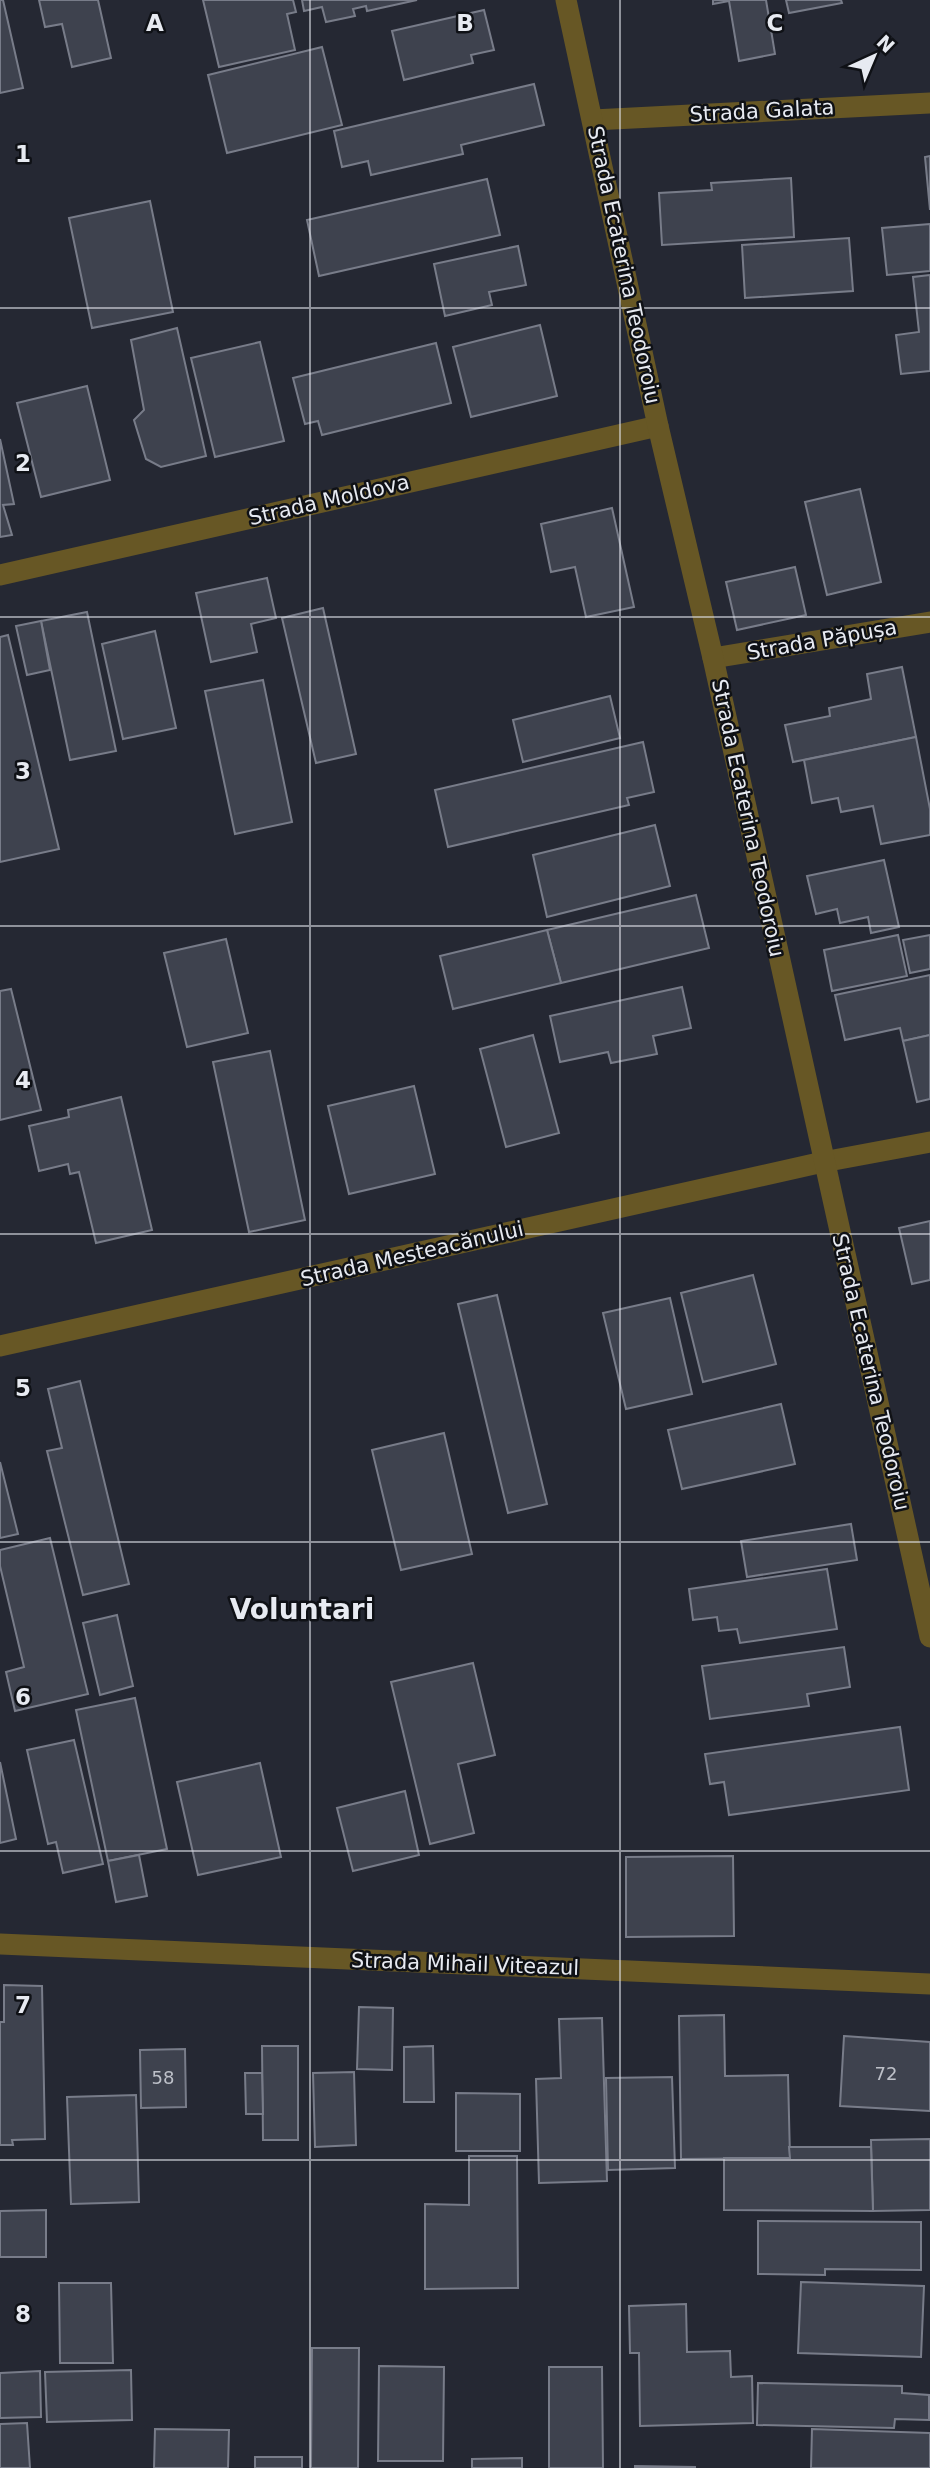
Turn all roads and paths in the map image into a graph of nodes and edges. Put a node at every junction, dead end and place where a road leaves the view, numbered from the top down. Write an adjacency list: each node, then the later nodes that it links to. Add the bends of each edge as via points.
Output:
1 (566, 0): 3 (street, Strada Ecaterina Teodoroiu)
2 (930, 103): 3 (street, Strada Galata)
3 (593, 121): 4 (street, Strada Ecaterina Teodoroiu)
4 (658, 426): 5 (street, Strada Moldova); 7 (street, Strada Ecaterina Teodoroiu)
5 (0, 575)
6 (930, 622): 7 (street, Strada Păpușa)
7 (713, 658): 9 (street, Strada Ecaterina Teodoroiu)
8 (930, 1142): 9 (street, Strada Mesteacănului)
9 (823, 1162): 10 (street, Strada Mesteacănului); 11 (street, Strada Ecaterina Teodoroiu)
10 (0, 1346)
11 (929, 1629)
12 (0, 1944): 13 (street, Strada Mihail Viteazul)
13 (930, 1984)

